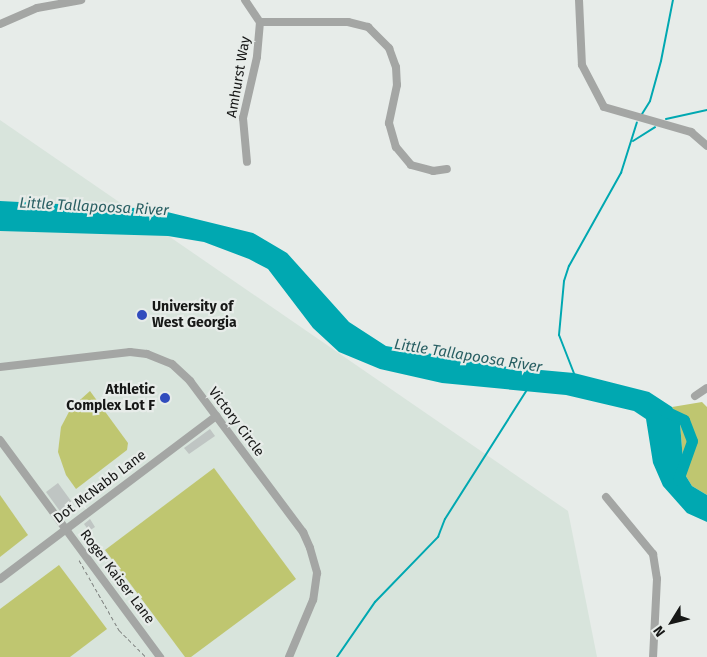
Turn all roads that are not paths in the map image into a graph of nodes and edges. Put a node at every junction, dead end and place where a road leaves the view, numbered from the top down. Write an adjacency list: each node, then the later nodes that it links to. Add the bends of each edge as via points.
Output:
1 (81, 0): 5 (street, via 37,8)
2 (246, 0): 4 (street, Amhurst Way)
3 (579, 0): 6 (street, via 582,65 604,107 691,132)
4 (260, 22): 7 (street, Amhurst Way, via 257,58 243,118); 8 (street, via 348,22 368,27 389,48 396,67 397,84 389,123 396,147 411,165 433,170)
5 (0, 24)
6 (707, 146)
7 (247, 162)
8 (447, 168)
9 (0, 368): 12 (street, Victory Circle, via 130,352 147,354 172,364 190,381)
10 (707, 388): 11 (street)
11 (695, 396)
12 (216, 416): 15 (street, Dot McNabb Lane); 18 (street, Victory Circle, via 303,532 310,548 317,573 313,600)
13 (0, 440): 15 (street, Roger Kaiser Lane)
14 (606, 497): 19 (street, via 653,554 657,579)
15 (64, 528): 16 (street, Dot McNabb Lane); 17 (street, Roger Kaiser Lane)
16 (0, 579)
17 (160, 657)
18 (289, 657)
19 (654, 657)

